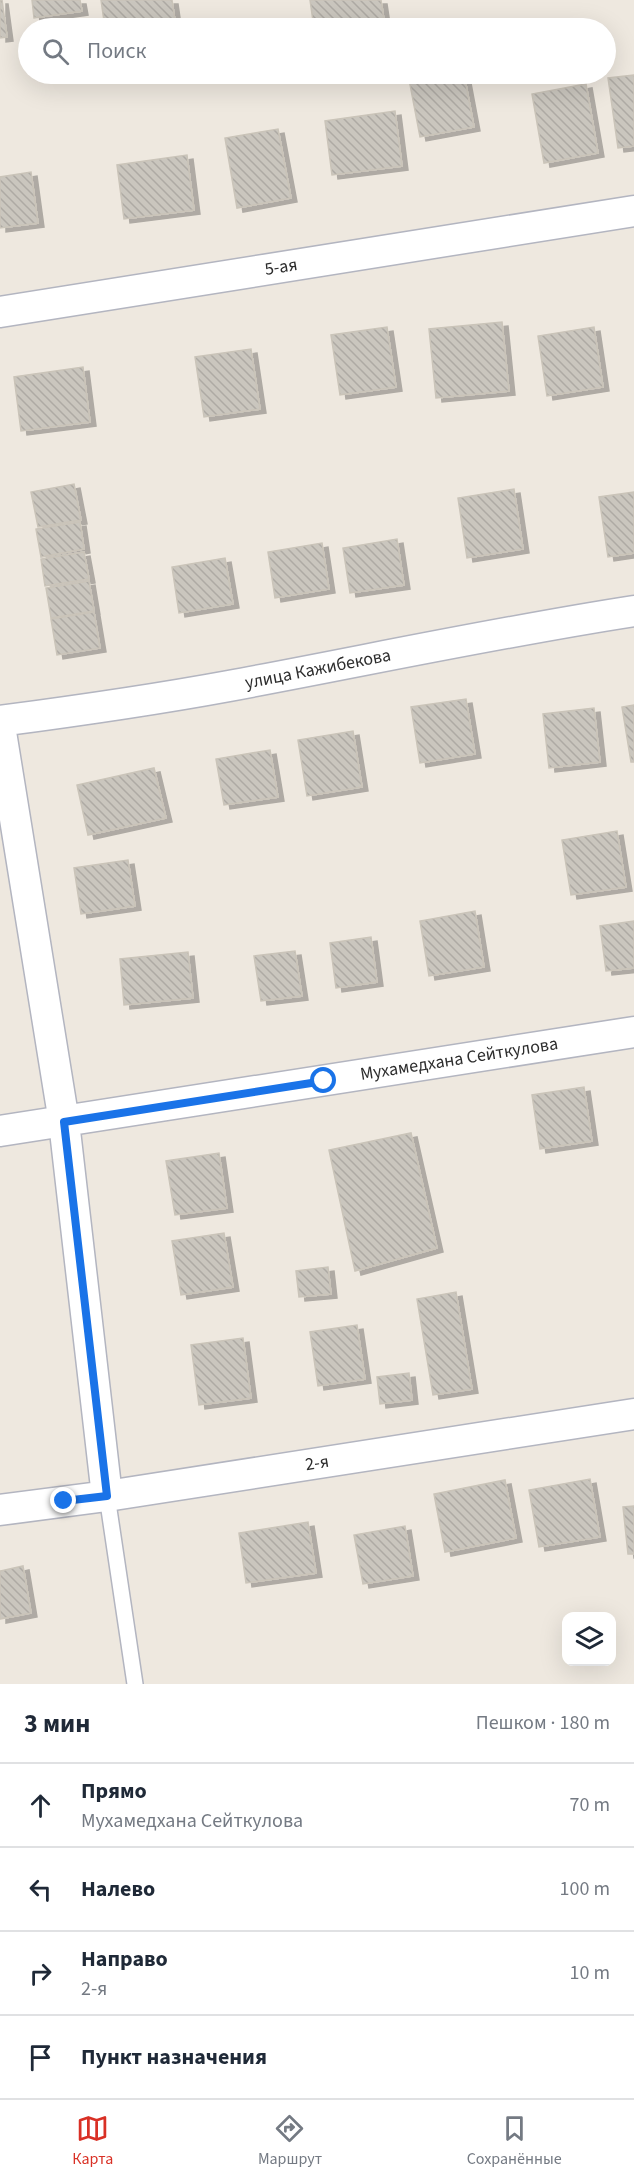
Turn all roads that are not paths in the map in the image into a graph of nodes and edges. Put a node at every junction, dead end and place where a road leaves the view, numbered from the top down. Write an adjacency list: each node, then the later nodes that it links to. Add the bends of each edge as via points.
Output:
1 (634, 211): 2 (street, 5-ая)
2 (0, 312)
3 (634, 611): 4 (street, улица Кажибекова, via 226,687)
4 (0, 721)
5 (0, 726): 7 (street)
6 (634, 1032): 7 (street, Мухамедхана Сейткулова)
7 (64, 1122): 8 (street, Мухамедхана Сейткулова); 10 (street)
8 (0, 1131)
9 (634, 1414): 10 (street, 2-я)
10 (107, 1496): 11 (street, 2-я); 12 (lane)
11 (0, 1510)
12 (135, 1684)

